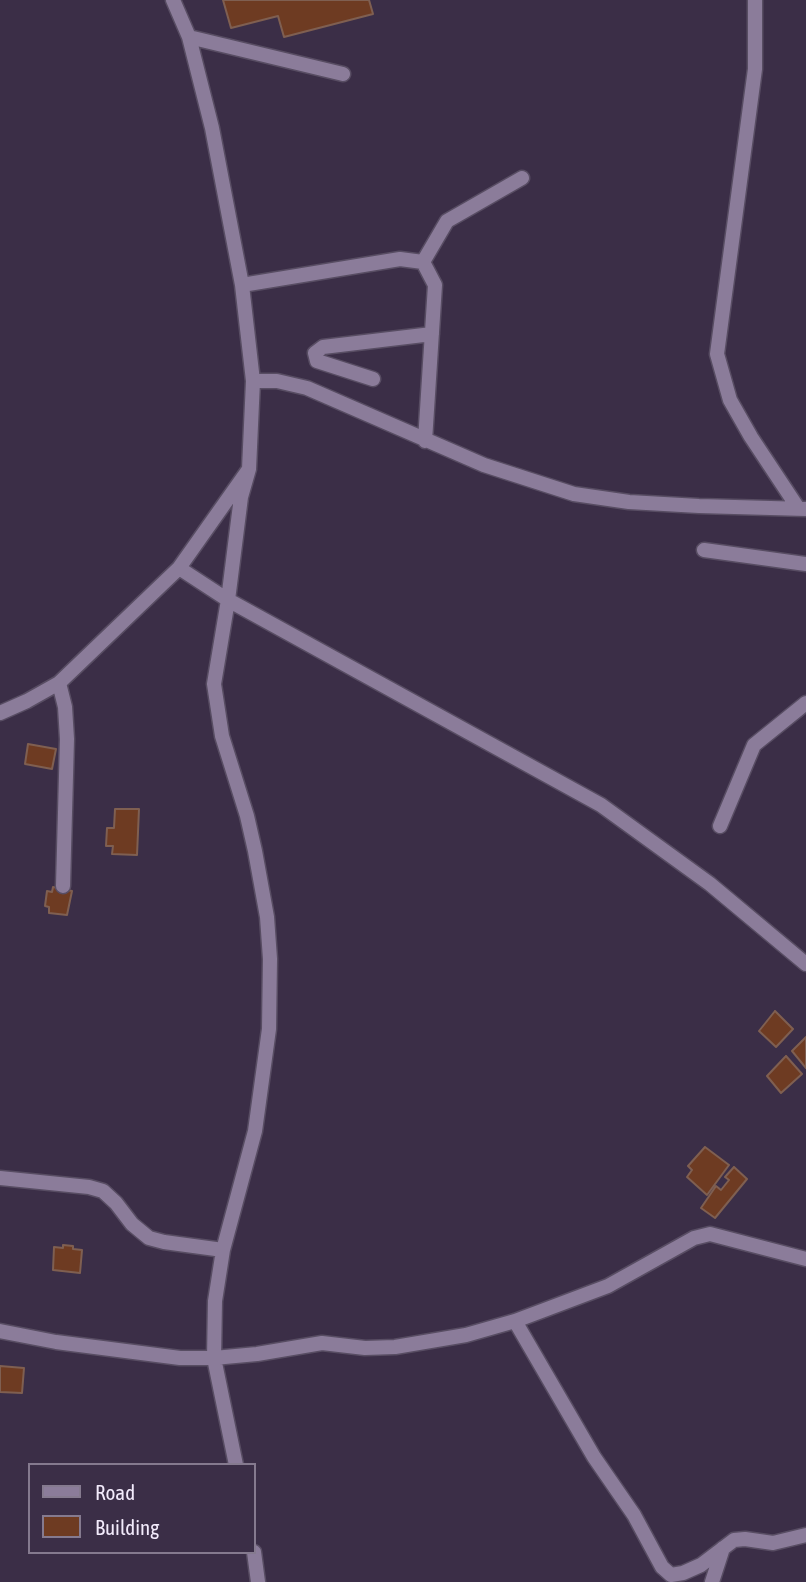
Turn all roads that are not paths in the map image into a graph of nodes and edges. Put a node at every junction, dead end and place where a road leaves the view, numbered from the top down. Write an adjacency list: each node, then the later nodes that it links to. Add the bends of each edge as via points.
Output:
1 (173, 0): 3 (street)
2 (755, 0): 13 (street, via 755,69 718,354 730,400)
3 (189, 37): 4 (street); 7 (street)
4 (343, 74)
5 (522, 177): 6 (street, via 447,221)
6 (423, 262): 7 (street, via 400,259); 8 (street, via 435,285)
7 (243, 285): 10 (street)
8 (432, 334): 9 (street, via 323,347 315,353 317,361); 11 (street)
9 (373, 379)
10 (253, 381): 11 (street, via 307,388); 12 (street)
11 (425, 441): 13 (street, via 516,477 575,494 629,502)
12 (250, 469): 16 (street); 17 (street, via 241,497)
13 (802, 508)
14 (704, 550): 15 (street)
15 (806, 564)
16 (179, 568): 17 (street); 18 (street)
17 (228, 600): 23 (street, via 601,805 710,884); 25 (street, via 215,703 255,851 270,960 269,1029 255,1131)
18 (59, 683): 20 (street); 22 (street, via 66,739)
19 (806, 703): 21 (street, via 754,745)
20 (0, 713)
21 (720, 826)
22 (63, 887)
23 (806, 964)
24 (0, 1178): 25 (street, via 103,1191 149,1237)
25 (223, 1250): 29 (street, via 215,1301)
26 (806, 1259): 27 (street, via 710,1234 694,1238 608,1286)
27 (515, 1321): 29 (street, via 395,1347 322,1343); 32 (street, via 662,1567 671,1575 682,1573)
28 (0, 1331): 29 (street, via 98,1348)
29 (214, 1358): 30 (street)
30 (236, 1463)
31 (806, 1535): 32 (street, via 773,1542 745,1539)
32 (723, 1548): 35 (street)
33 (254, 1554): 34 (street)
34 (258, 1582)
35 (712, 1582)

